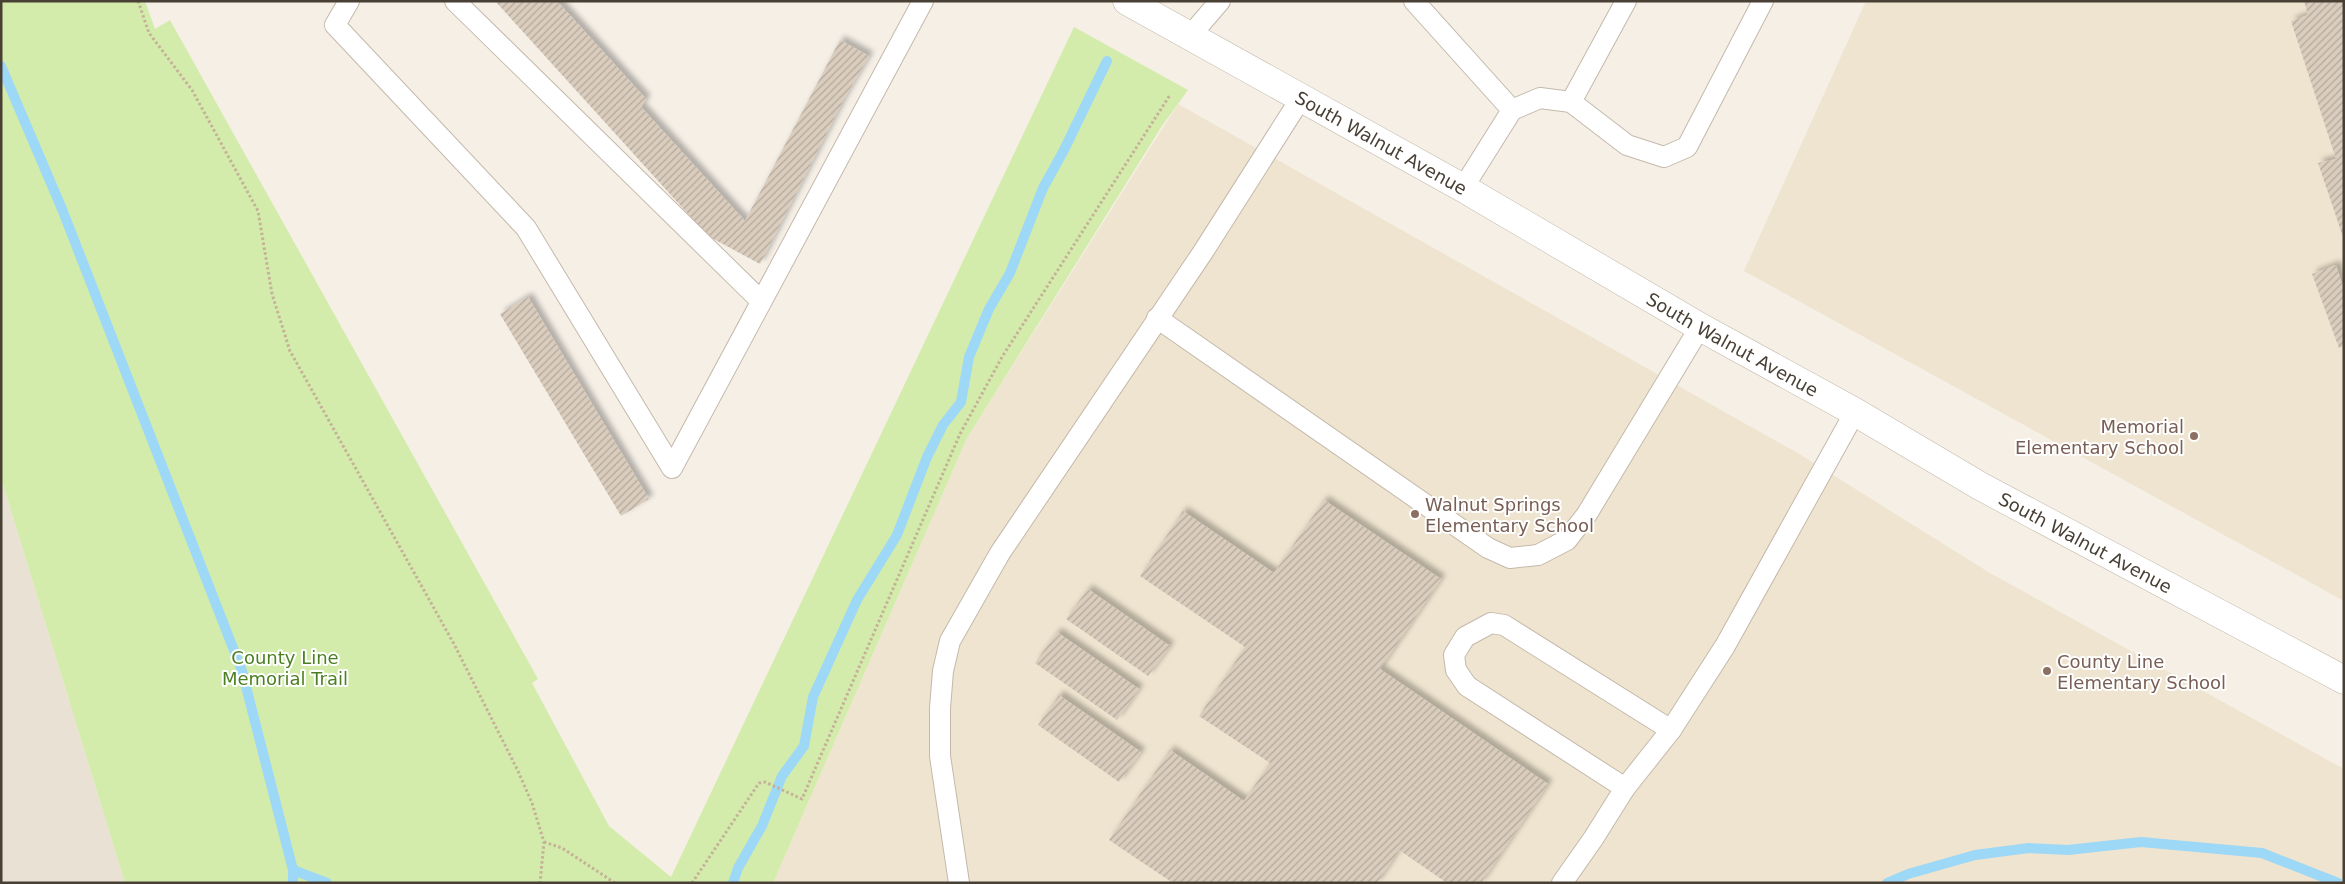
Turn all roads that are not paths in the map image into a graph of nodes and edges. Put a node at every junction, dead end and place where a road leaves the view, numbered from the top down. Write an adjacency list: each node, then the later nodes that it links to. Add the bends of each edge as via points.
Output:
1 (349, 1): 14 (lane, via 335,25 526,228 672,468)
2 (455, 1): 14 (lane)
3 (923, 1): 14 (lane)
4 (1127, 1): 9 (street, South Walnut Avenue)
5 (1220, 1): 9 (lane)
6 (1414, 1): 12 (lane)
7 (1626, 1): 11 (lane)
8 (1763, 1): 11 (lane, via 1687,147 1664,157 1627,145)
9 (1190, 36): 10 (street, South Walnut Avenue)
10 (1302, 98): 13 (street, South Walnut Avenue); 15 (lane)
11 (1570, 102): 12 (lane, via 1540,98)
12 (1512, 110): 13 (lane)
13 (1463, 188): 16 (street, South Walnut Avenue)
14 (761, 301)
15 (1157, 318): 16 (lane, via 1488,548 1510,558 1538,555 1567,540 1587,514); 21 (lane, via 1000,552 950,641 943,671 940,756)
16 (1700, 327): 17 (street, South Walnut Avenue)
17 (1855, 412): 18 (street, South Walnut Avenue, via 1980,486); 19 (lane, via 1725,646)
18 (2344, 680)
19 (1671, 730): 20 (lane); 20 (lane, via 1504,625 1491,624 1465,637 1454,655 1456,670 1467,686)
20 (1625, 788): 22 (lane)
21 (959, 883)
22 (1562, 883)

